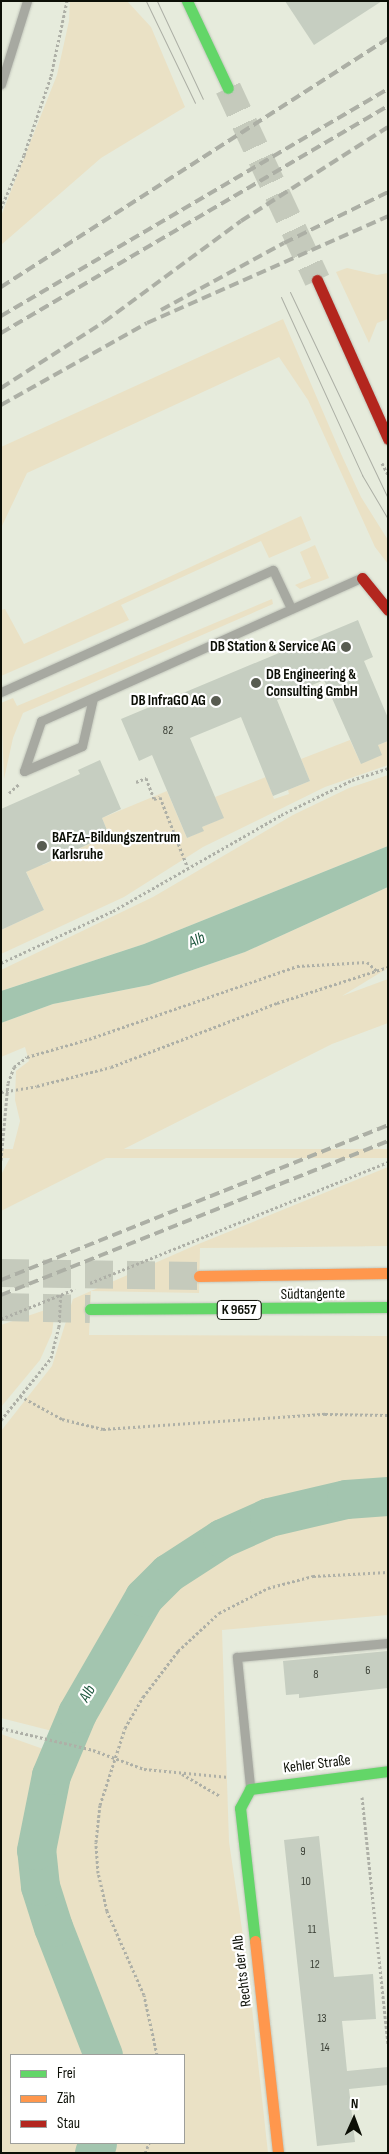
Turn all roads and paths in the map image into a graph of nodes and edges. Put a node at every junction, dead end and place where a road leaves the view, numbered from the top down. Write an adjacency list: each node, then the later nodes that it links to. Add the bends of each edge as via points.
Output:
1 (27, 1): 4 (lane)
2 (67, 1): 6 (path, via 52,76)
3 (187, 1): 5 (main road)
4 (1, 84)
5 (228, 88)
6 (1, 208)
7 (317, 280): 8 (main road)
8 (388, 439)
9 (382, 464): 10 (path)
10 (388, 475)
11 (362, 578): 12 (lane); 13 (main road)
12 (291, 608): 14 (lane, via 273,570); 15 (lane)
13 (388, 610)
14 (1, 692)
15 (93, 698): 15 (lane, via 41,721 24,772 82,746)
16 (388, 768): 18 (path, via 352,780)
17 (136, 782): 18 (path, via 146,778 154,799 160,797)
18 (187, 866): 19 (path, via 113,911)
19 (1, 963)
20 (388, 967): 21 (path)
21 (377, 971): 22 (path, bridge, via 277,1003 112,1067); 23 (path, via 367,962 297,966 89,1039 26,1057 14,1067 8,1083)
22 (1, 1092)
23 (1, 1160)
24 (388, 1162): 27 (path)
25 (388, 1273): 26 (main road, Südtangente)
26 (199, 1276)
27 (88, 1284)
28 (79, 1287): 29 (path)
29 (61, 1294): 32 (path); 33 (path, via 59,1328 50,1358)
30 (388, 1307): 31 (main road, Südtangente / K 9657)
31 (90, 1309)
32 (1, 1319)
33 (20, 1396): 34 (path, via 62,1419 103,1429 325,1414); 35 (path)
34 (388, 1415)
35 (1, 1420)
36 (388, 1572): 39 (path, via 313,1576 268,1588 219,1613 178,1651 143,1697)
37 (388, 1644): 43 (lane, via 237,1657)
38 (1, 1728): 39 (path, via 32,1733)
39 (114, 1758): 41 (path, via 144,1769); 46 (path, via 100,1805 96,1842 98,1873 106,1911 144,1995)
40 (388, 1771): 42 (main road, Kehler Straße)
41 (182, 1774): 43 (path, via 221,1775 234,1778); 44 (path)
42 (360, 1774): 43 (main road, Kehler Straße); 45 (path)
43 (250, 1789): 44 (main road)
44 (240, 1808): 47 (main road, Rechts der Alb)
45 (388, 2045)
46 (157, 2054)
47 (278, 2153)

